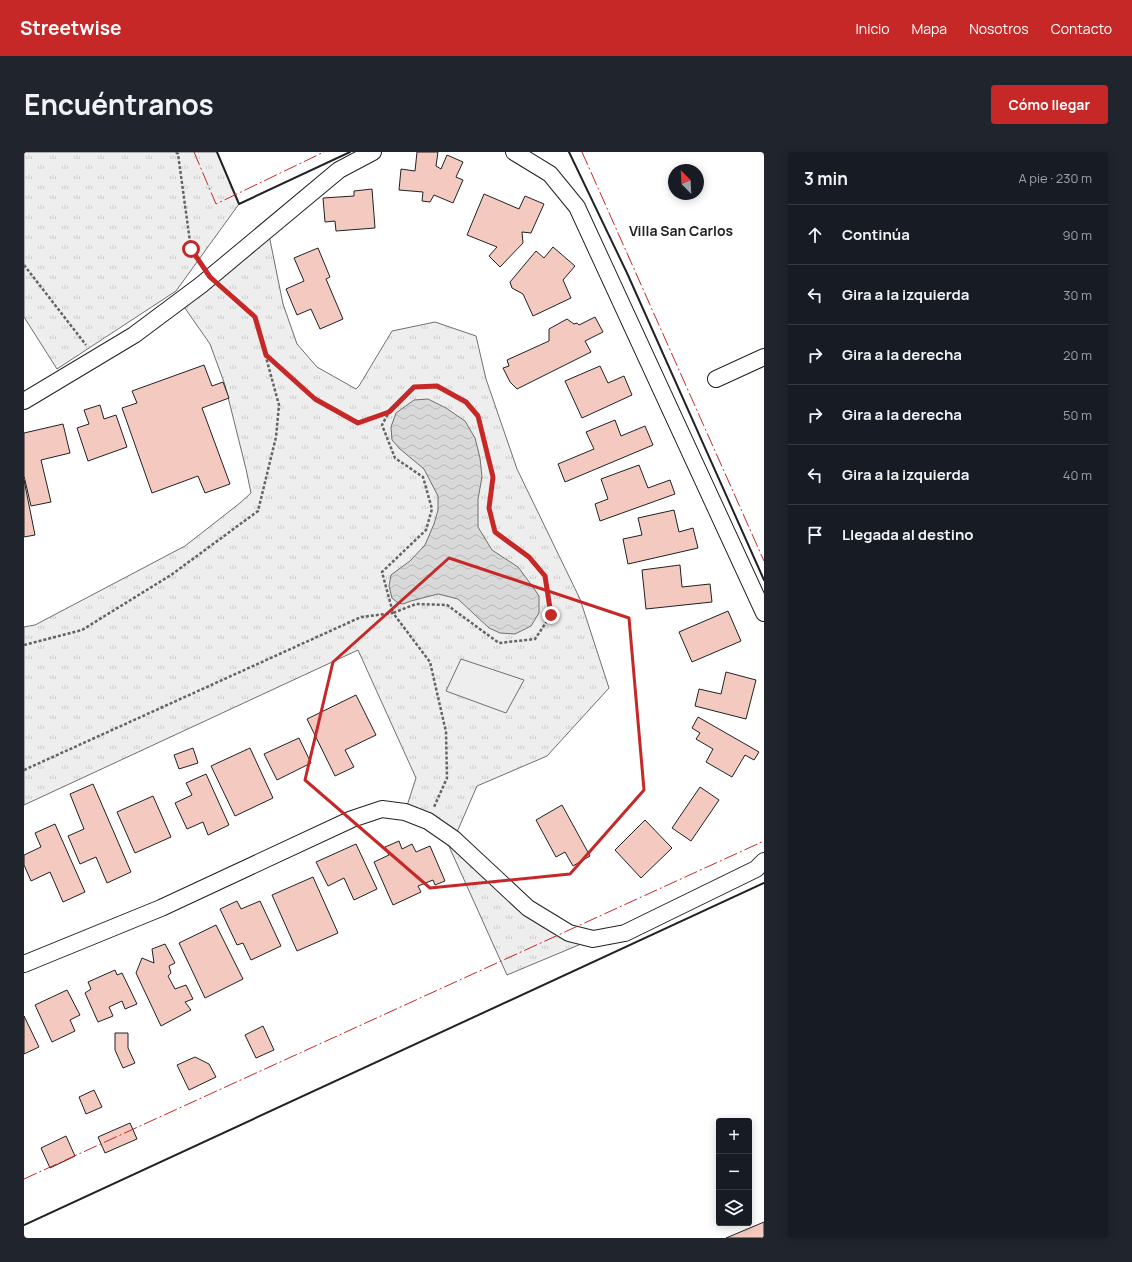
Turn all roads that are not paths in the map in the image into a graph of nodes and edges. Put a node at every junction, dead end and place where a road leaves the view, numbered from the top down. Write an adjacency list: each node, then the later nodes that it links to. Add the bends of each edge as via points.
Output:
1 (373, 152): 5 (street, via 339,170 210,277 134,335)
2 (514, 152): 6 (street, via 550,174 577,207)
3 (764, 357): 4 (street)
4 (716, 379)
5 (24, 401)
6 (764, 613)
7 (764, 861): 8 (street, via 756,869 625,932 593,939 568,934 528,908 454,839 428,820 405,812 382,809 352,819 161,908)
8 (24, 964)

